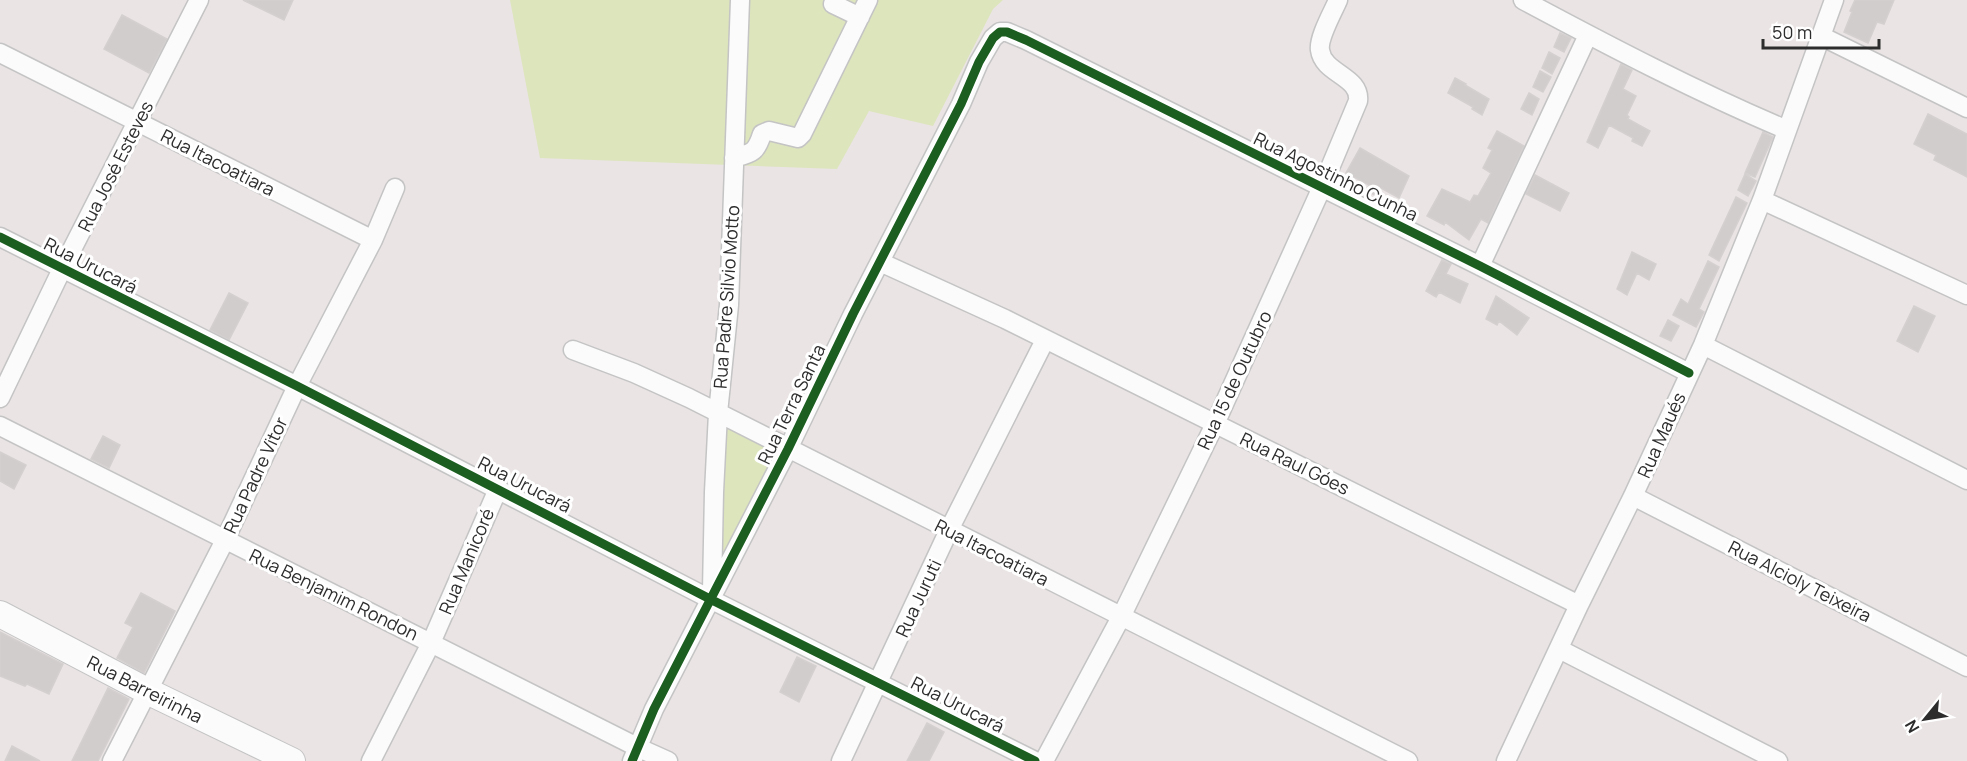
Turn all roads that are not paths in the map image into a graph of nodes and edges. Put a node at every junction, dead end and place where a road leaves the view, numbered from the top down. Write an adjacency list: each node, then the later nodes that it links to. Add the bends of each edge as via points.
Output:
1 (199, 0): 14 (street, Rua José Esteves)
2 (740, 0): 16 (street, Rua Padre Silvio Motto)
3 (868, 0): 8 (street)
4 (1338, 0): 17 (street, Rua 15 de Outubro, via 1320,50 1328,64 1359,93)
5 (1523, 0): 9 (street)
6 (1834, 0): 10 (street, Rua Maués)
7 (833, 3): 8 (street)
8 (860, 17): 16 (street, via 802,134 798,138 769,131 762,134 757,149)
9 (1588, 35): 15 (street); 23 (street)
10 (1821, 36): 13 (street); 15 (street, Rua Maués)
11 (0, 53): 14 (street, Rua Itacoatiara)
12 (979, 62): 17 (street, Rua Agostinho Cunha, via 993,38 1007,32); 22 (street, Rua Terra Santa)
13 (1967, 108)
14 (137, 121): 21 (street, Rua Itacoatiara); 24 (street, Rua José Esteves)
15 (1786, 130): 19 (street, Rua Maués)
16 (734, 158): 32 (street, Rua Padre Silvio Motto, via 729,306)
17 (1322, 187): 23 (street, Rua Agostinho Cunha); 33 (street, Rua 15 de Outubro)
18 (395, 188): 21 (street, Rua Padre Vitor)
19 (1762, 200): 25 (street); 27 (street, Rua Maués)
20 (0, 237): 24 (street, Rua Urucará)
21 (373, 240): 30 (street, Rua Padre Vitor)
22 (880, 262): 26 (street, Rua Raul Góes); 35 (street, Rua Terra Santa)
23 (1480, 266): 29 (street, Rua Agostinho Cunha)
24 (62, 269): 30 (street, Rua Urucará); 31 (street, Rua José Esteves)
25 (1967, 295)
26 (1045, 340): 33 (street, Rua Raul Góes); 39 (street, Rua Juruti)
27 (1703, 345): 29 (street, Rua Maués); 36 (street)
28 (573, 350): 32 (street, Rua Itacoatiara)
29 (1689, 373): 38 (street, Rua Maués)
30 (297, 386): 37 (street, Rua Urucará); 40 (street, Rua Padre Vitor)
31 (0, 398)
32 (718, 412): 35 (street, Rua Itacoatiara); 41 (street, Rua Padre Silvio Motto)
33 (1215, 424): 42 (street, Rua Raul Góes); 44 (street, Rua 15 de Outubro)
34 (0, 426): 40 (street, Rua Benjamim Rondon)
35 (788, 449): 39 (street, Rua Itacoatiara); 41 (street, Rua Terra Santa)
36 (1967, 480)
37 (498, 489): 41 (street, Rua Urucará); 45 (street, Rua Manicoré)
38 (1633, 496): 42 (street, Rua Maués); 47 (street, Rua Alcioly Teixeira)
39 (950, 530): 44 (street, Rua Itacoatiara); 48 (street, Rua Juruti)
40 (225, 540): 45 (street, Rua Benjamim Rondon); 49 (street, Rua Padre Vitor)
41 (711, 596): 48 (street, Rua Urucará); 50 (street, Rua Terra Santa)
42 (1579, 605): 46 (street, Rua Maués)
43 (0, 614): 49 (street, Rua Barreirinha)
44 (1121, 617): 57 (street, Rua 15 de Outubro); 58 (street, Rua Itacoatiara)
45 (431, 643): 50 (street, Rua Benjamim Rondon); 53 (street, Rua Manicoré)
46 (1560, 649): 59 (street, Rua Maués); 60 (street)
47 (1967, 667)
48 (878, 682): 55 (street, Rua Juruti); 56 (street, Rua Urucará)
49 (147, 692): 51 (street, Rua Padre Vitor); 52 (street, Rua Barreirinha)
50 (635, 755): 54 (street, Rua Benjamim Rondon)
51 (112, 761)
52 (292, 761)
53 (371, 761)
54 (668, 761)
55 (841, 761)
56 (1035, 761)
57 (1044, 761)
58 (1408, 761)
59 (1506, 761)
60 (1779, 761)

